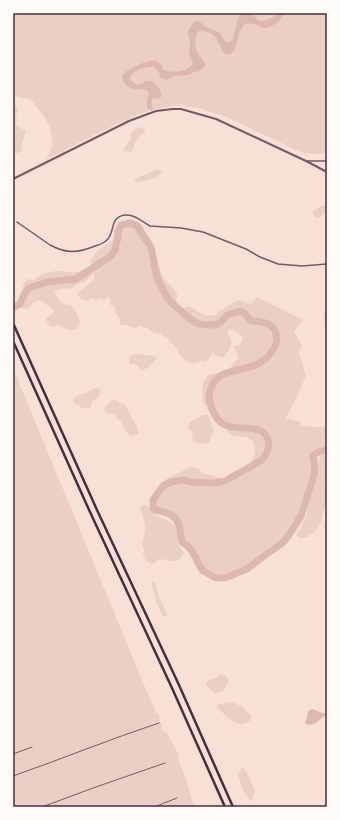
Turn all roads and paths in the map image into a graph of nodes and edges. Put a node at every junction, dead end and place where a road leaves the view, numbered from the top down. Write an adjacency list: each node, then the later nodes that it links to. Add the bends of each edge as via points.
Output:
1 (306, 161): 2 (street); 3 (street); 4 (street, via 216,119 173,109 156,111 129,121)
2 (327, 161)
3 (327, 172)
4 (13, 179)
5 (17, 222): 8 (street, via 56,248 73,252 86,250 104,242 112,232 117,219 127,215 138,218 150,226 203,232 278,264)
6 (327, 231): 7 (street)
7 (327, 248)
8 (327, 264)
9 (327, 311): 11 (street)
10 (13, 324): 22 (highway)
11 (327, 330)
12 (13, 341): 21 (highway)
13 (159, 723): 17 (lane)
14 (32, 747): 15 (lane)
15 (13, 754)
16 (166, 763): 19 (lane)
17 (13, 776)
18 (177, 798): 20 (lane)
19 (42, 807)
20 (154, 807)
21 (225, 807)
22 (233, 807)

